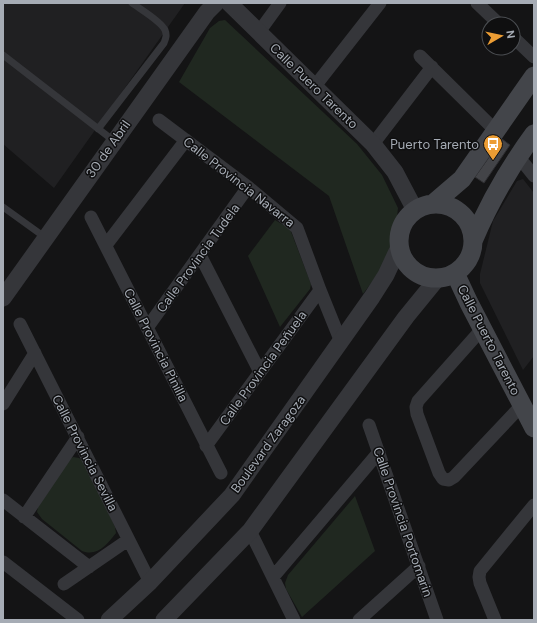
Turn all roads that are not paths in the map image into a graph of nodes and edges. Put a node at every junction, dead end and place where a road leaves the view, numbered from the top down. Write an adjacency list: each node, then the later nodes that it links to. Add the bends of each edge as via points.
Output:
1 (132, 3): 17 (lane, via 162,25 166,36 164,43)
2 (216, 3): 21 (street, 30 de Abril)
3 (229, 3): 8 (street, Calle Puero Tarento)
4 (280, 3): 8 (street)
5 (380, 3): 15 (street)
6 (478, 3): 7 (street)
7 (491, 16)
8 (259, 32): 15 (street, Calle Puero Tarento)
9 (521, 45): 12 (street)
10 (3, 55): 17 (lane)
11 (420, 56): 13 (street)
12 (534, 57)
13 (432, 67): 18 (street); 22 (street)
14 (534, 76): 18 (main road)
15 (314, 86): 22 (street, Calle Puero Tarento)
16 (159, 120): 20 (street, Calle Provincia Navarra)
17 (98, 129): 21 (lane)
18 (495, 130): 26 (main road, via 462,179)
19 (534, 134): 23 (main road)
20 (186, 140): 25 (street, Calle Provincia Navarra); 32 (street)
21 (114, 141): 30 (street, 30 de Abril)
22 (373, 144): 28 (street, Calle Puero Tarento, via 395,172)
23 (518, 156): 24 (street); 31 (main road, via 484,214)
24 (534, 176)
25 (248, 187): 34 (street, Calle Provincia Tudela); 37 (street, Calle Provincia Navarra, via 297,228)
26 (434, 203): 28 (main road); 31 (main road, via 457,210 466,219 472,231)
27 (3, 207): 30 (lane)
28 (415, 210): 33 (main road, via 406,218 400,232)
29 (91, 217): 32 (street, Calle Provincia Pinilla)
30 (46, 238): 38 (street, 30 de Abril)
31 (473, 241): 35 (main road, via 470,255)
32 (106, 245): 40 (street, Calle Provincia Pinilla)
33 (399, 247): 36 (main road, via 412,269 422,276); 42 (street, Boulevard Zaragoza, via 379,286)
34 (200, 255): 40 (street, Calle Provincia Tudela); 44 (street)
35 (455, 273): 36 (main road); 41 (main road, Calle Puerto Tarento)
36 (437, 278): 56 (street)
37 (320, 290): 42 (street, Calle Provincia Navarra); 44 (street, Calle Provincia Peñuela)
38 (3, 298)
39 (20, 324): 43 (street, Calle Provincia Sevilla)
40 (147, 328): 50 (street, Calle Provincia Pinilla)
41 (482, 329): 46 (main road, Calle Puerto Tarento); 46 (street, via 418,401 416,407 443,479 449,480 454,477)
42 (341, 342): 62 (street, Boulevard Zaragoza, via 232,495)
43 (35, 353): 45 (street); 49 (street, Calle Provincia Sevilla)
44 (260, 372): 50 (street, Calle Provincia Peñuela)
45 (3, 404)
46 (522, 405): 48 (main road, Calle Puerto Tarento)
47 (369, 425): 51 (street, Calle Provincia Portomarin)
48 (534, 428)
49 (78, 437): 55 (street); 57 (street, Calle Provincia Sevilla)
50 (206, 446): 52 (street, Calle Provincia Pinilla)
51 (379, 452): 59 (street, Calle Provincia Portomarin); 61 (street)
52 (221, 473)
53 (3, 500): 55 (street)
54 (534, 505): 70 (street, via 480,571 480,583)
55 (24, 516): 60 (street)
56 (250, 530): 61 (street); 66 (street)
57 (128, 540): 60 (street); 62 (street, Calle Provincia Sevilla)
58 (3, 562): 64 (street)
59 (419, 566): 68 (street); 69 (street, Calle Provincia Portomarin)
60 (89, 567): 63 (street)
61 (273, 577): 67 (street)
62 (150, 582): 65 (street, Boulevard Zaragoza)
63 (64, 584)
64 (78, 620)
65 (109, 620)
66 (164, 620)
67 (294, 620)
68 (359, 620)
69 (437, 620)
70 (495, 620)

